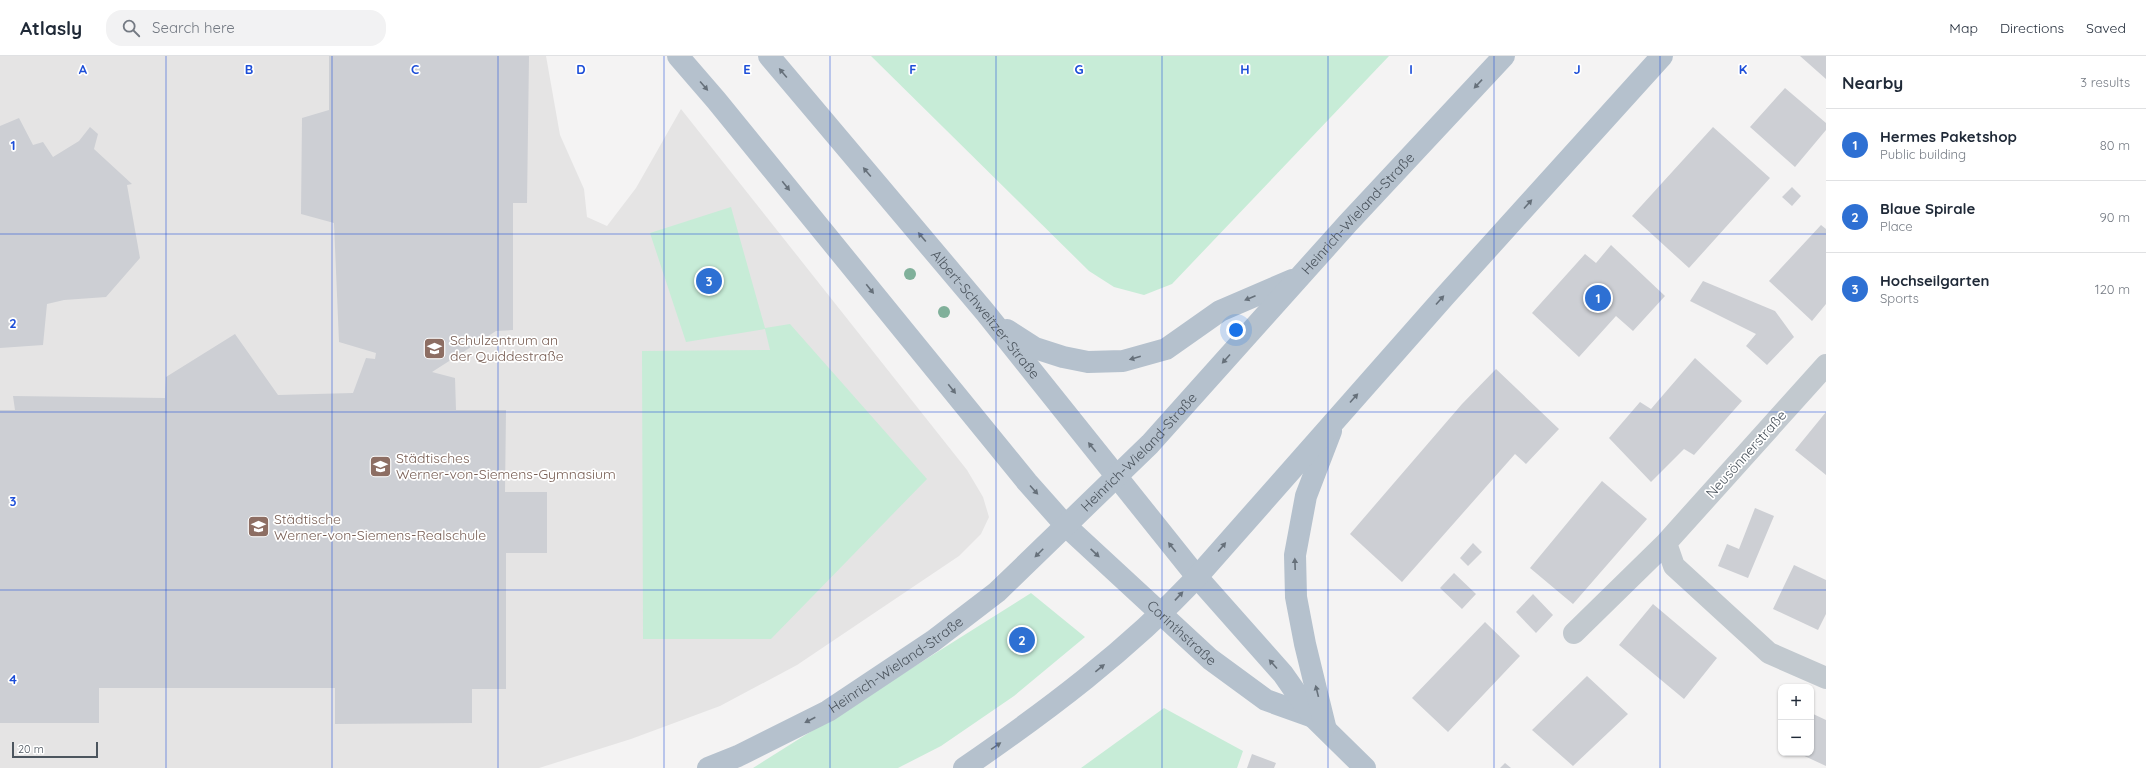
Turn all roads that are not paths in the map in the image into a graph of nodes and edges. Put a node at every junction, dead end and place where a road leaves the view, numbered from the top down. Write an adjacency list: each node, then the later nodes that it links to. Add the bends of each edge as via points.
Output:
1 (678, 56): 10 (main road, one-way to 10, via 1027,482)
2 (769, 56): 6 (main road, Albert-Schweitzer-Straße, one-way to 2)
3 (1504, 56): 5 (main road, Heinrich-Wieland-Straße, one-way to 5)
4 (1662, 56): 8 (main road, one-way to 4)
5 (1298, 277): 6 (main road, one-way to 6, via 1220,311 1166,349 1123,361 1088,362 1035,348 1013,335); 9 (main road, Heinrich-Wieland-Straße, one-way to 9, via 1160,433)
6 (985, 312): 9 (main road, Albert-Schweitzer-Straße, one-way to 6)
7 (1826, 364): 11 (street, Neusönnerstraße)
8 (1336, 418): 12 (main road, one-way to 8); 16 (main road, one-way to 8, via 1296,597 1295,555 1306,496)
9 (1116, 477): 10 (main road, Heinrich-Wieland-Straße); 12 (main road, Albert-Schweitzer-Straße, one-way to 9)
10 (1066, 526): 13 (main road, Corinthstraße, one-way to 13); 17 (main road, Heinrich-Wieland-Straße, one-way to 17, via 997,592 933,641 828,711 738,756)
11 (1666, 542): 14 (street, Neusönnerstraße); 15 (street, via 1674,566 1769,654)
12 (1197, 578): 13 (main road, one-way to 12); 16 (main road, Corinthstraße, one-way to 12, via 1283,674)
13 (1161, 615): 16 (main road, Corinthstraße, via 1210,659 1266,700); 18 (main road, one-way to 13, via 1033,721)
14 (1574, 633)
15 (1826, 678)
16 (1320, 723): 19 (main road, Corinthstraße)
17 (708, 768)
18 (964, 768)
19 (1365, 768)

